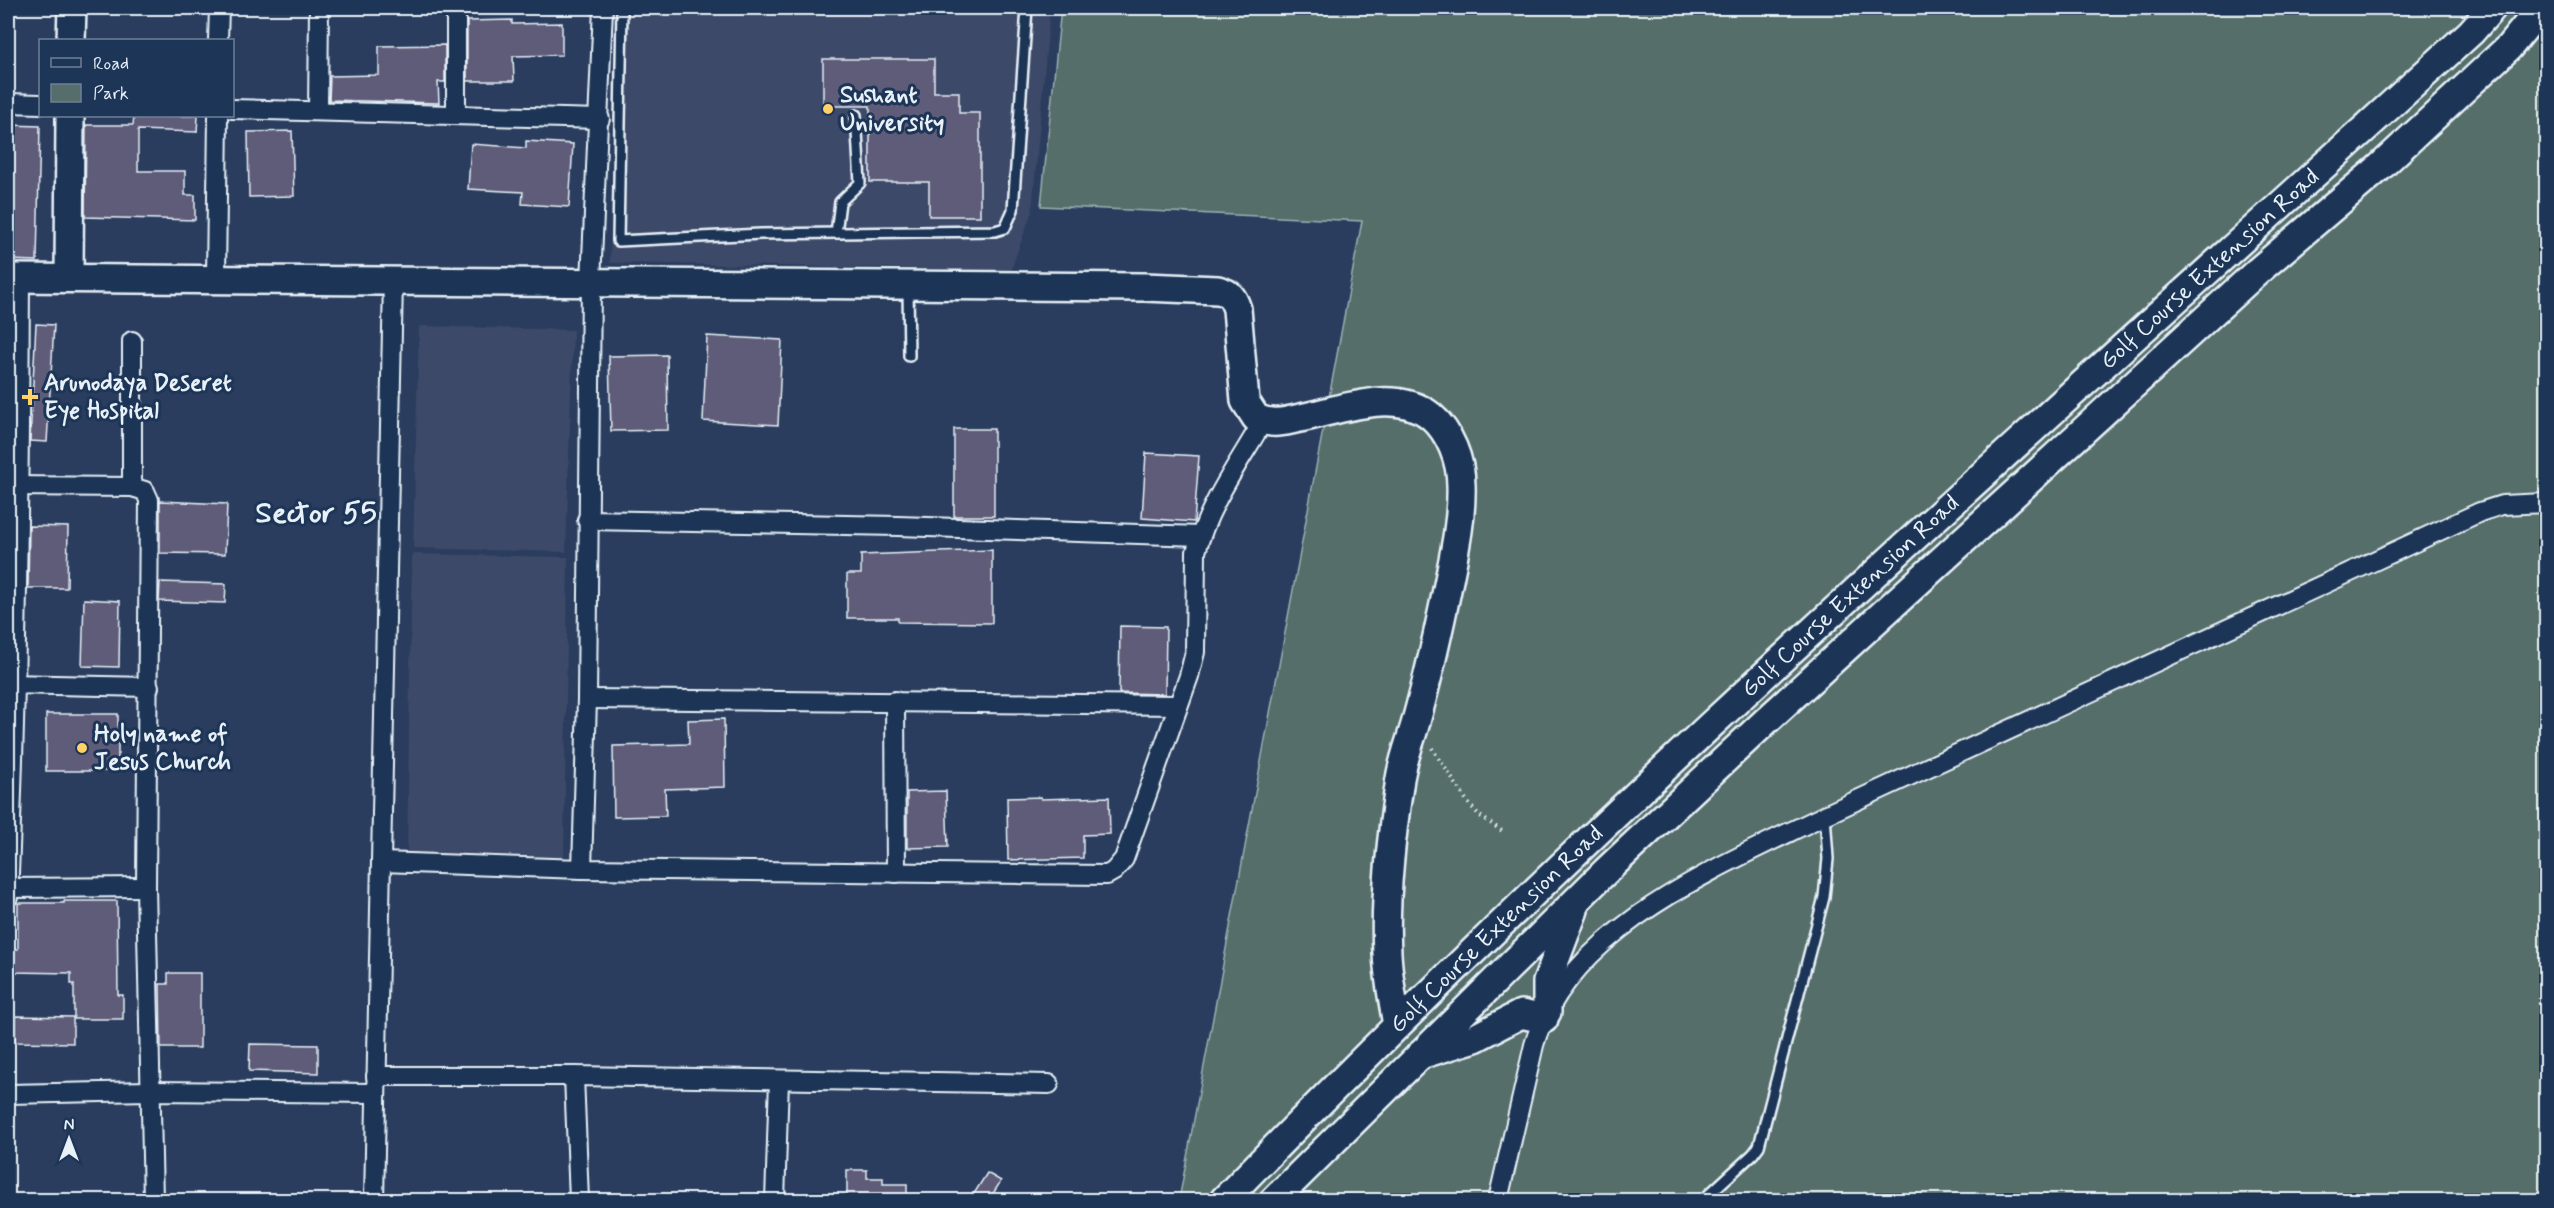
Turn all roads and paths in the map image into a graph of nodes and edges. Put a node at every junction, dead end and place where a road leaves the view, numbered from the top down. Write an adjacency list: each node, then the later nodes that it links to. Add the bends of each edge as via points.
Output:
1 (72, 8): 10 (main road)
2 (219, 8): 11 (street)
3 (319, 8): 15 (street)
4 (456, 8): 16 (street)
5 (603, 8): 20 (street)
6 (622, 8): 21 (lane, via 618,241)
7 (1026, 8): 21 (lane, via 1013,210 1005,228)
8 (2492, 8): 42 (main road, Golf Course Extension Road, via 2463,40 1993,464)
9 (2541, 8): 44 (main road, Golf Course Extension Road, via 2509,47 2379,168 2258,271)
10 (71, 39)
11 (218, 39)
12 (8, 103): 13 (street)
13 (39, 104)
14 (234, 109): 15 (street)
15 (318, 111): 16 (street)
16 (456, 114): 20 (street)
17 (856, 115): 21 (lane, via 860,183 840,202)
18 (70, 117): 23 (main road)
19 (218, 117): 24 (street)
20 (600, 119): 26 (street)
21 (836, 233)
22 (14, 278): 23 (main road); 31 (street)
23 (69, 278): 24 (main road)
24 (216, 279): 25 (main road)
25 (393, 281): 26 (main road); 46 (street)
26 (591, 282): 27 (main road); 34 (street)
27 (908, 287): 29 (lane); 30 (main road, via 1144,287 1226,292 1233,297 1237,309 1245,401 1256,418)
28 (132, 341): 32 (street)
29 (909, 356)
30 (1263, 421): 35 (street); 41 (main road, via 1277,423 1395,401 1430,416 1449,439 1461,483 1460,516 1438,634)
31 (14, 486): 32 (street); 36 (street)
32 (132, 487): 37 (street, via 145,491 149,500)
33 (2547, 503): 43 (street, via 2502,505 2480,512)
34 (587, 520): 35 (street); 38 (street)
35 (1200, 536): 40 (street, via 1195,573 1195,652)
36 (12, 684): 37 (street); 50 (street)
37 (149, 687): 49 (street)
38 (587, 699): 39 (street); 47 (street)
39 (895, 701): 40 (street); 48 (street)
40 (1178, 705): 48 (street, via 1124,859 1114,871 1088,876)
41 (1415, 722): 45 (path, via 1469,804); 54 (main road, via 1399,783 1386,929)
42 (1632, 800): 44 (main road); 54 (main road, Golf Course Extension Road)
43 (1825, 814): 53 (street, via 1721,867 1620,928 1588,957); 69 (lane, via 1828,859 1824,897 1759,1146)
44 (1656, 825): 52 (main road, Golf Course Extension Road)
45 (1505, 834)
46 (381, 862): 47 (street); 58 (street)
47 (582, 869): 48 (street)
48 (896, 873)
49 (146, 887): 50 (street); 60 (street)
50 (8, 888): 51 (street)
51 (8, 897)
52 (1579, 898): 53 (main road, via 1547,982); 55 (main road, Golf Course Extension Road)
53 (1546, 1015): 55 (main road, via 1521,1014 1475,1038); 68 (street, via 1534,1045)
54 (1397, 1025): 66 (main road, Golf Course Extension Road)
55 (1419, 1055): 67 (main road, Golf Course Extension Road)
56 (574, 1076): 57 (street); 58 (street); 64 (street)
57 (779, 1080): 59 (street); 65 (street)
58 (376, 1084): 60 (street); 63 (street)
59 (1049, 1084)
60 (149, 1091): 61 (street); 62 (street)
61 (8, 1094)
62 (153, 1200)
63 (374, 1200)
64 (579, 1200)
65 (775, 1200)
66 (1224, 1200)
67 (1274, 1200)
68 (1498, 1200)
69 (1703, 1200)

